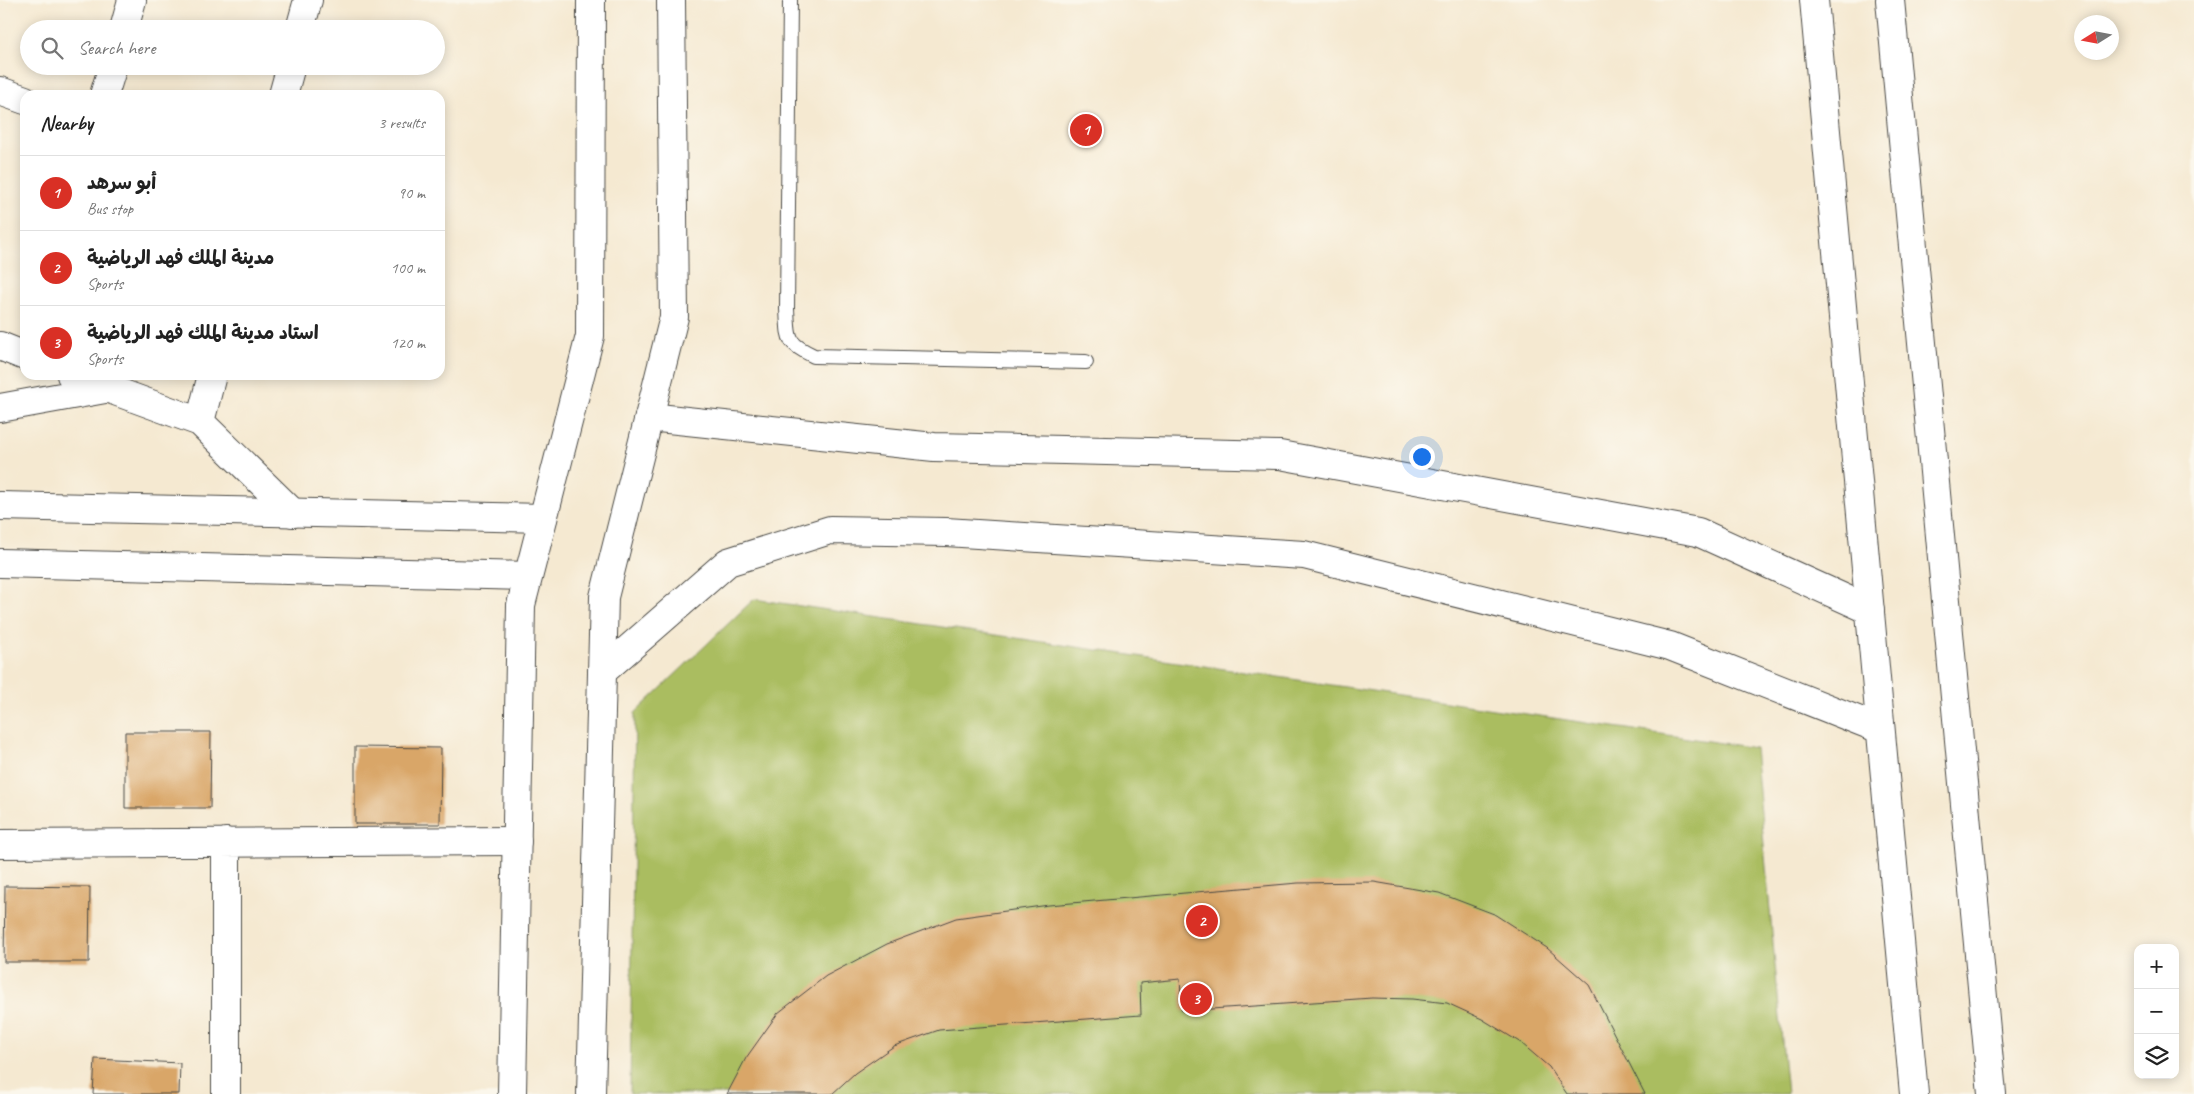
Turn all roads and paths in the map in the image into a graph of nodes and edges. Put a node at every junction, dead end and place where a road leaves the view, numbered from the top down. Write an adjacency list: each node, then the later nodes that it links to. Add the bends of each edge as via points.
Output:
1 (132, 0): 8 (street)
2 (308, 0): 9 (street)
3 (591, 0): 27 (street, via 590,336)
4 (670, 0): 23 (street, via 674,317)
5 (790, 0): 18 (lane, via 787,308 788,333 794,346 814,356)
6 (1814, 0): 30 (street)
7 (1890, 0): 40 (street)
8 (126, 20)
9 (302, 20)
10 (110, 75): 12 (street)
11 (289, 75): 13 (street)
12 (106, 90)
13 (285, 90)
14 (0, 91): 15 (street)
15 (20, 98)
16 (0, 346): 17 (street)
17 (20, 354)
18 (1086, 362)
19 (83, 380): 21 (street)
20 (211, 380): 24 (street)
21 (105, 389): 22 (street); 24 (street)
22 (0, 408)
23 (649, 417): 30 (street, via 934,447 1280,455 1698,532); 31 (street, via 604,597)
24 (200, 422): 26 (street)
25 (0, 506): 26 (street)
26 (293, 513): 27 (street)
27 (542, 518): 29 (street)
28 (0, 563): 29 (street)
29 (528, 576): 33 (street, via 521,605)
30 (1870, 610): 32 (street)
31 (602, 672): 32 (street, via 728,562 830,530 946,532 1304,555 1670,646); 38 (street)
32 (1880, 729): 39 (street)
33 (517, 841): 34 (street); 37 (street)
34 (226, 842): 35 (street); 36 (street)
35 (0, 844)
36 (226, 1094)
37 (512, 1094)
38 (591, 1094)
39 (1914, 1094)
40 (1992, 1094)

